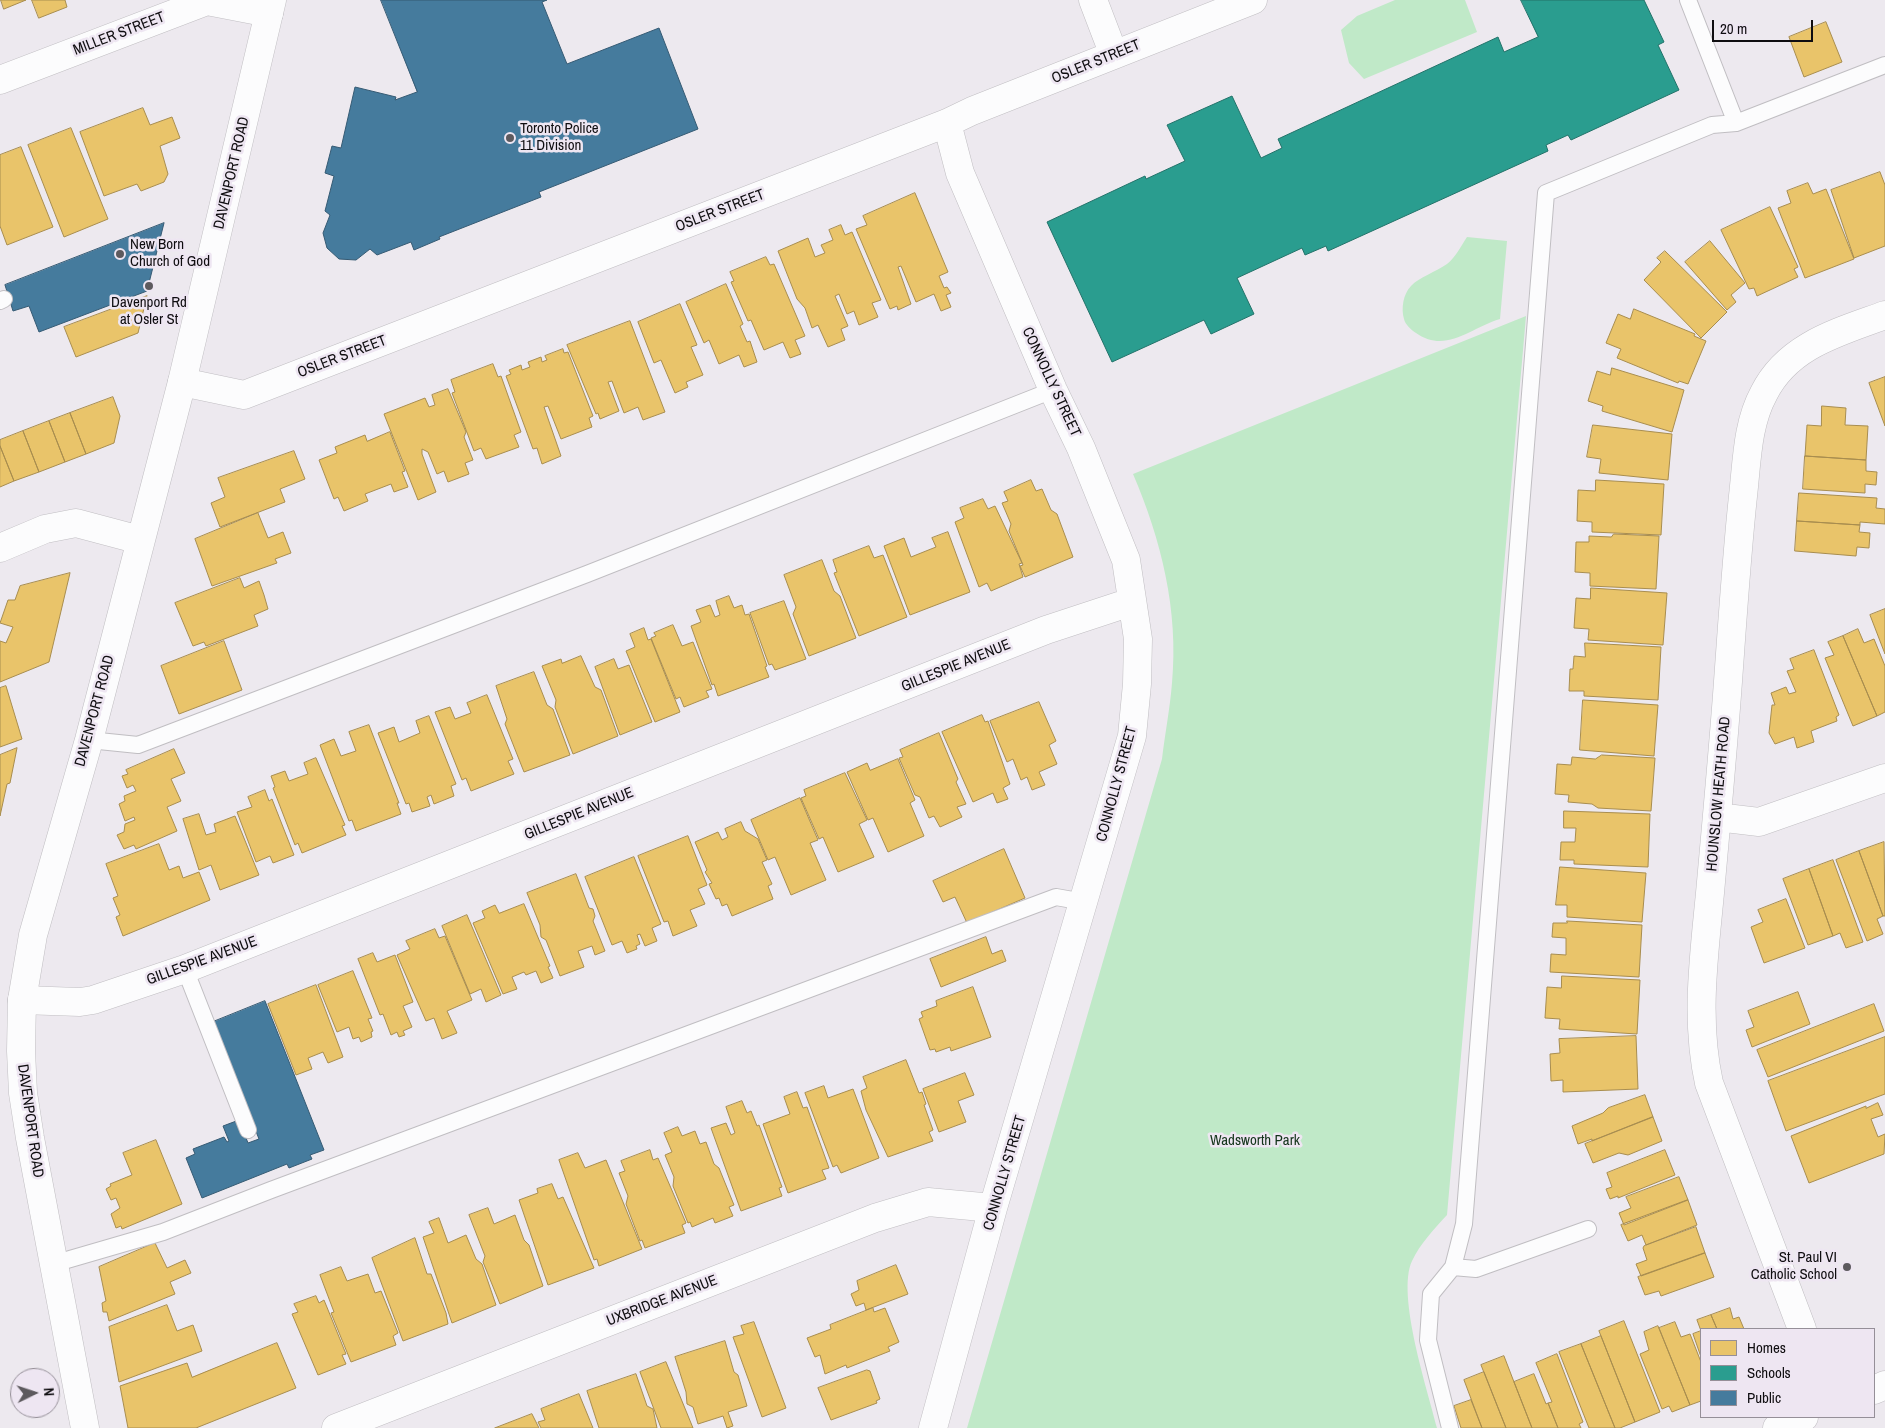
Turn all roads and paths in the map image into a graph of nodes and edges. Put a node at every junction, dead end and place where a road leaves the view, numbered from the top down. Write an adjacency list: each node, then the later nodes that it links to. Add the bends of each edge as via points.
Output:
1 (1093, 0): 5 (street)
2 (1253, 0): 5 (street, OSLER STREET)
3 (1688, 0): 9 (lane)
4 (270, 6): 7 (street, MILLER STREET, via 207,0); 11 (street, DAVENPORT ROAD)
5 (1114, 55): 8 (street, OSLER STREET)
6 (1885, 65): 9 (lane)
7 (0, 80)
8 (947, 123): 11 (street, OSLER STREET, via 244,395); 12 (street, CONNOLLY STREET, via 960,173)
9 (1736, 123): 26 (lane, via 1712,125 1546,193 1464,1224)
10 (1885, 315): 18 (street, HOUNSLOW HEATH ROAD, via 1804,348 1781,366 1757,409 1750,433 1740,529)
11 (182, 382): 13 (street, DAVENPORT ROAD)
12 (1052, 390): 15 (street, CONNOLLY STREET, via 1081,448 1126,560); 16 (lane, via 587,574 138,745)
13 (140, 540): 14 (street, via 76,523 45,529); 16 (street, DAVENPORT ROAD)
14 (0, 548)
15 (1132, 602): 19 (street, CONNOLLY STREET, via 1138,639 1132,736); 20 (street, GILLESPIE AVENUE, via 1046,630)
16 (89, 740): 21 (street, DAVENPORT ROAD, via 33,936)
17 (1885, 778): 18 (street, via 1759,822)
18 (1717, 817): 27 (street, HOUNSLOW HEATH ROAD, via 1700,1014 1702,1054 1709,1083)
19 (1084, 902): 23 (street, CONNOLLY STREET); 25 (lane, via 1056,897 269,1186 163,1232)
20 (185, 969): 21 (street, GILLESPIE AVENUE, via 93,1000); 22 (lane)
21 (22, 1000): 25 (street, DAVENPORT ROAD, via 24,1092)
22 (248, 1130)
23 (993, 1208): 30 (street, UXBRIDGE AVENUE, via 928,1202 875,1218); 31 (street, CONNOLLY STREET)
24 (1588, 1229): 26 (lane, via 1476,1269)
25 (54, 1264): 29 (street, DAVENPORT ROAD)
26 (1453, 1267): 32 (lane, via 1431,1294 1428,1340)
27 (1802, 1328)
28 (1802, 1418): 33 (street)
29 (85, 1428)
30 (336, 1428)
31 (933, 1428)
32 (1450, 1428)
33 (1778, 1428)

